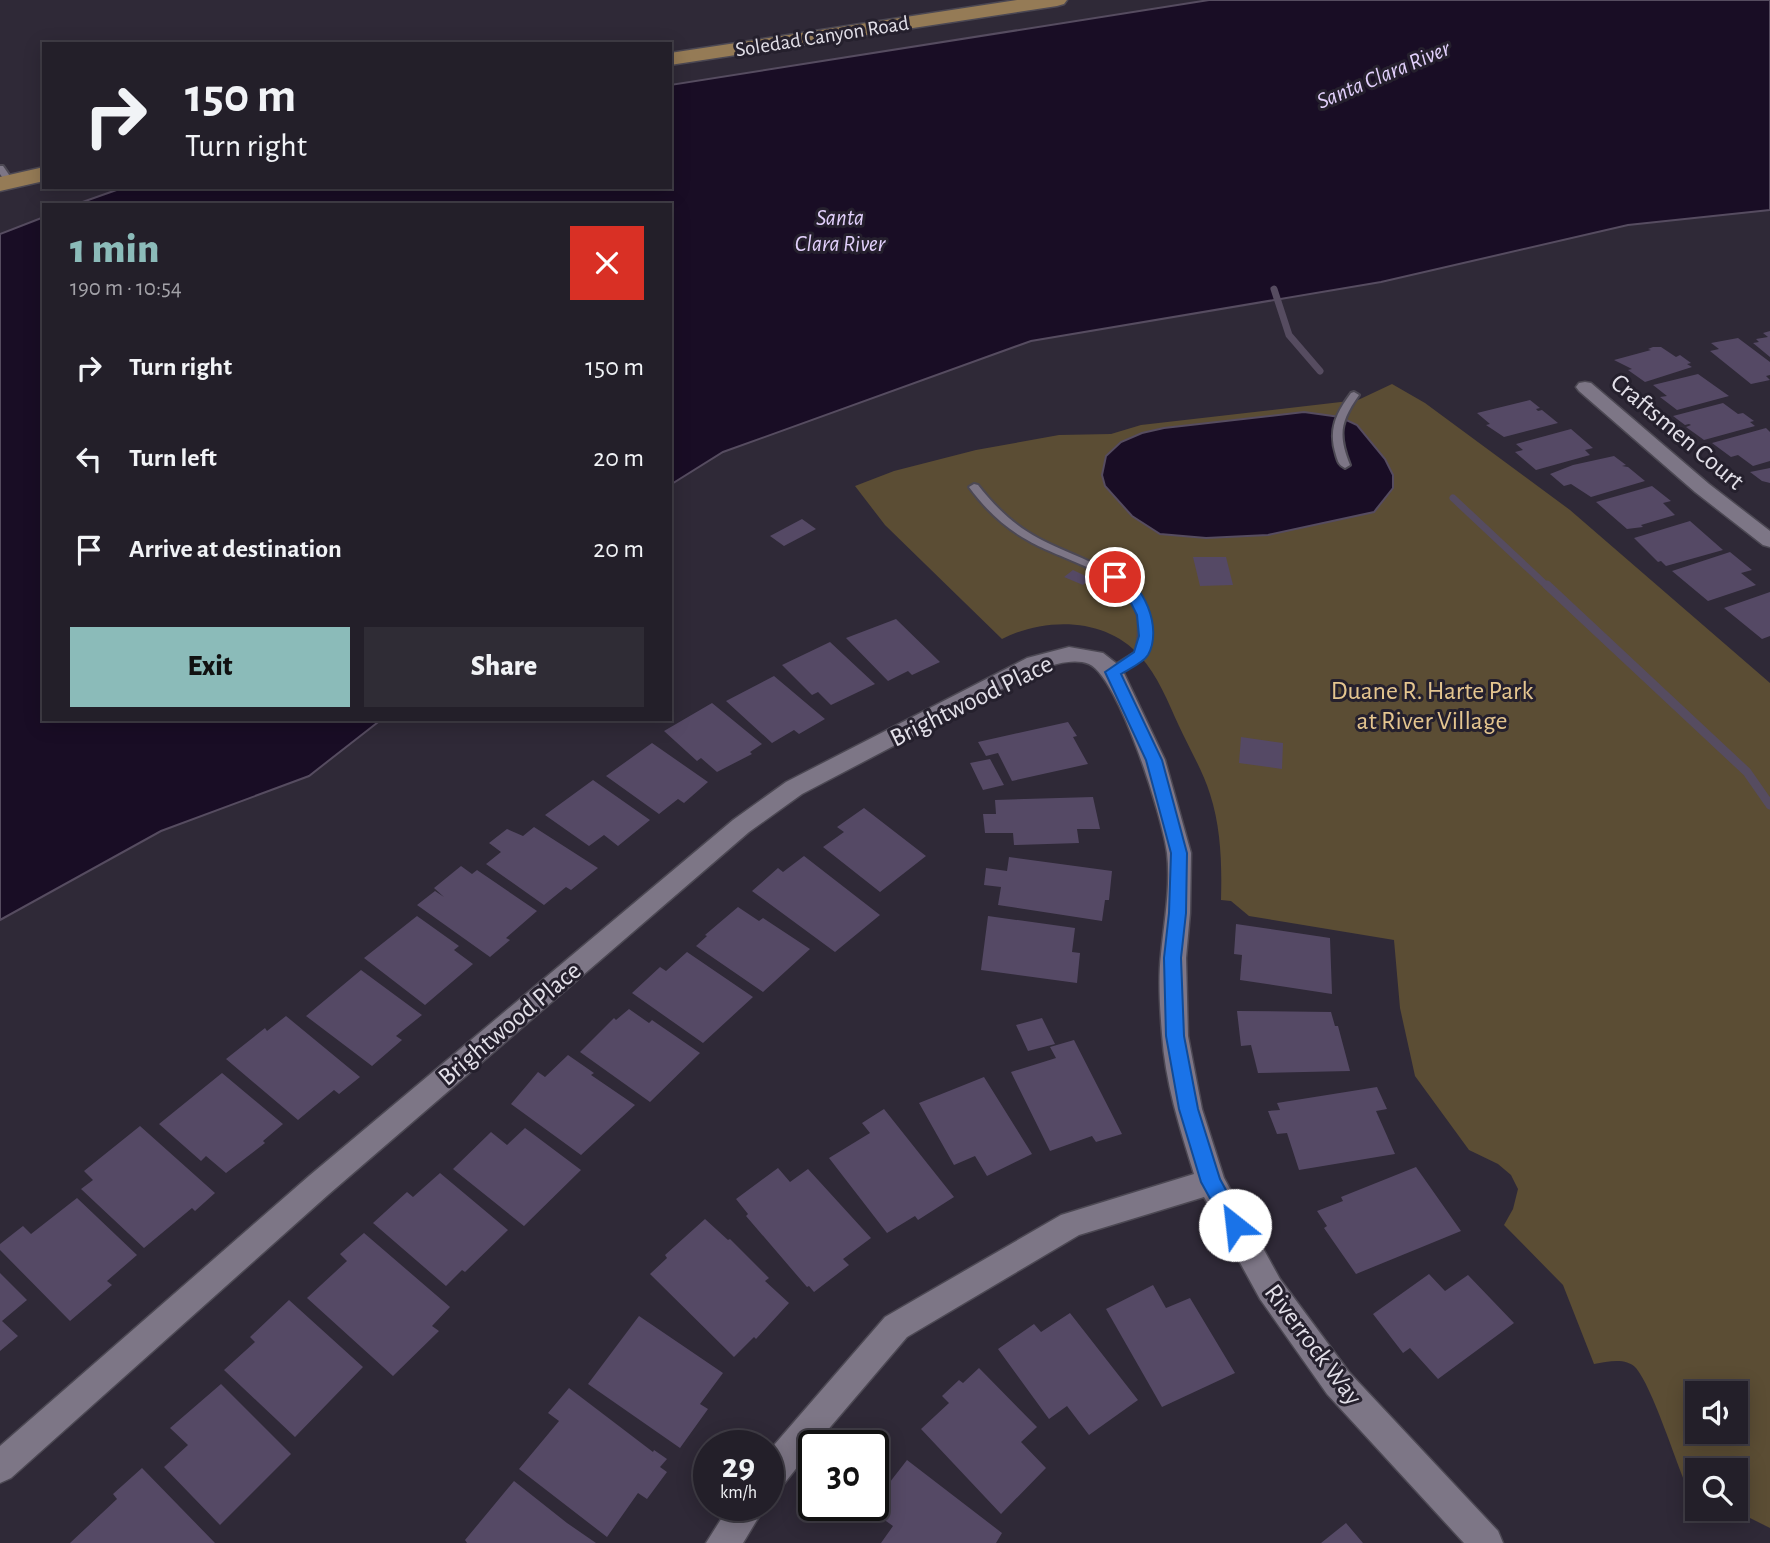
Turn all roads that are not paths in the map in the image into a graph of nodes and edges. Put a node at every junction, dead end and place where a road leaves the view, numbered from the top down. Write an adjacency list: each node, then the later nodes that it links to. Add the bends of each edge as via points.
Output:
1 (957, 0): 3 (main road, Soledad Canyon Road)
2 (1057, 0): 6 (main road, Soledad Canyon Road)
3 (739, 32): 4 (main road, Soledad Canyon Road); 5 (main road, via 738,37 722,44)
4 (672, 43)
5 (672, 52)
6 (672, 59)
7 (42, 155): 9 (main road)
8 (42, 174): 9 (main road)
9 (3, 175)
10 (1585, 387): 14 (street, Craftsmen Court)
11 (1354, 395): 12 (lane, via 1337,423 1335,437)
12 (1345, 465)
13 (974, 487): 15 (lane, via 990,508 1034,540 1115,577 1129,588 1144,615 1146,636 1141,654)
14 (1770, 541)
15 (1113, 672): 16 (street, Riverrock Way, via 1154,760 1179,853 1172,958 1175,1036 1188,1109); 18 (street, Brightwood Place, via 1095,658 1069,654 1035,663 794,788 741,825 319,1185)
16 (1211, 1182): 17 (street, via 1071,1224 896,1327); 21 (street, Riverrock Way, via 1270,1289 1338,1383)
17 (784, 1457)
18 (0, 1468)
19 (739, 1521): 20 (street)
20 (723, 1543)
21 (1486, 1543)

